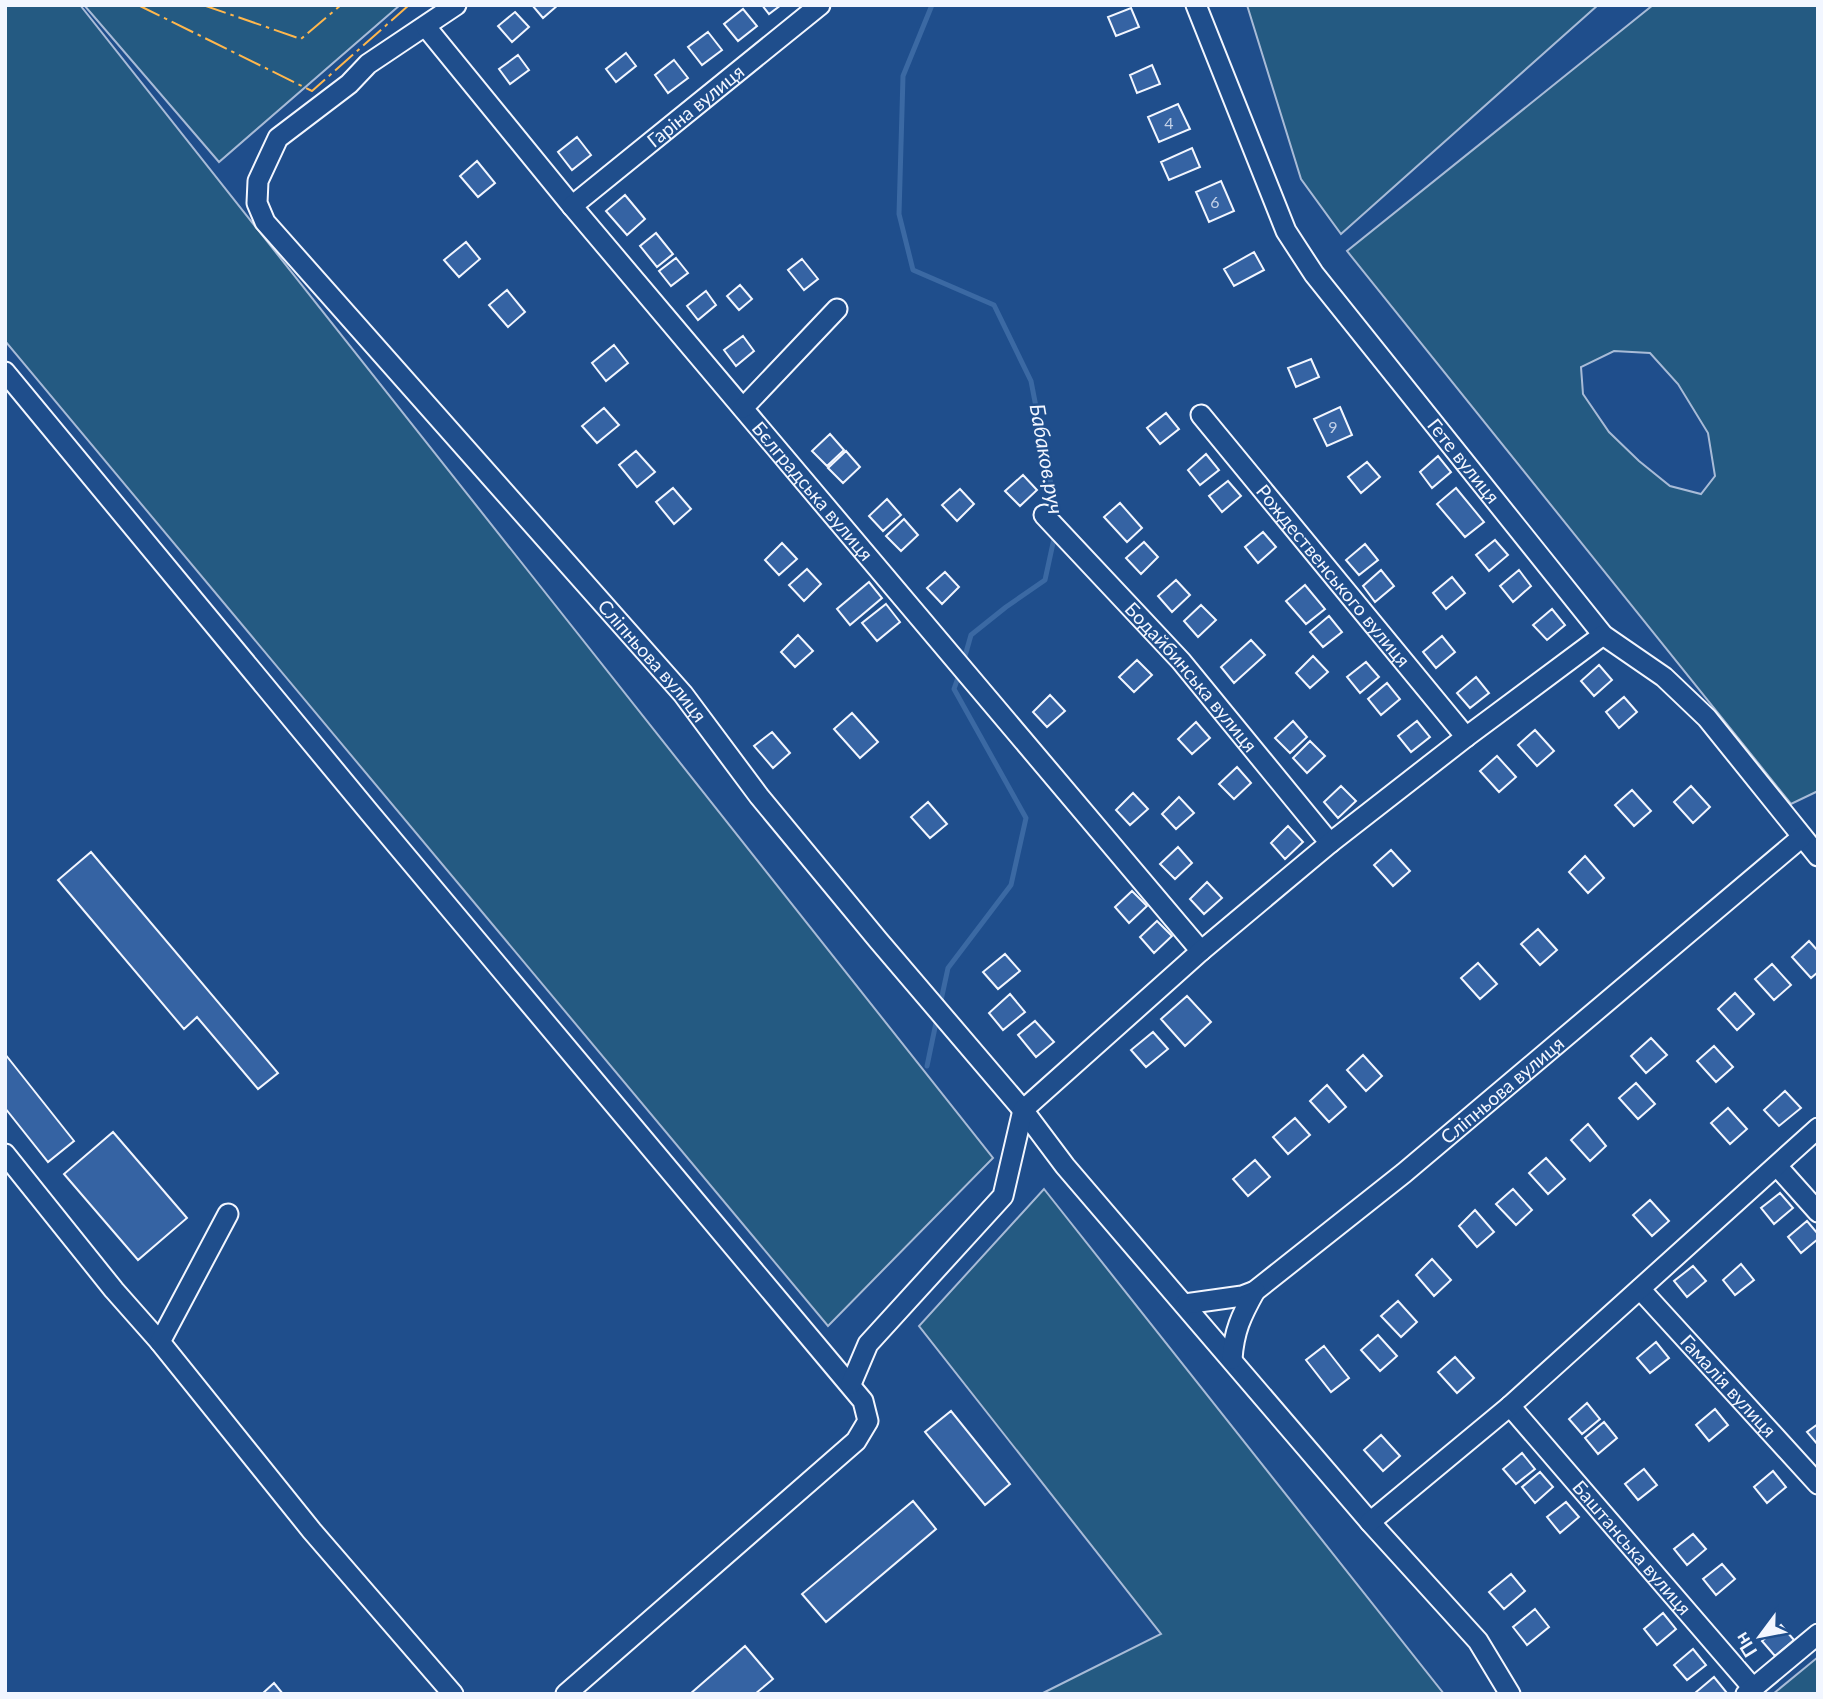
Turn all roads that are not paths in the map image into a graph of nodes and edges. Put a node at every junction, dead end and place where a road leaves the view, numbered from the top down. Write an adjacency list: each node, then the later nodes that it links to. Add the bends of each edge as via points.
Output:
1 (456, 5): 4 (street)
2 (820, 5): 5 (street, Гаріна вулиця)
3 (1195, 5): 11 (street, Гете вулиця, via 1286,231 1314,274)
4 (426, 27): 5 (street, Бєлградська вулиця); 17 (street, Сліпньова вулиця, via 368,64 341,91 278,138 258,181 257,203 265,222 683,694 759,796)
5 (572, 206): 8 (street, Бєлградська вулиця)
6 (837, 309): 8 (street)
7 (5, 372): 28 (street)
8 (743, 408): 16 (street, Бєлградська вулиця)
9 (1201, 415): 12 (street, Рождественського вулиця)
10 (1044, 515): 14 (street, Бодайбинська вулиця, via 1181,661)
11 (1603, 635): 12 (street); 13 (street, Гете вулиця, via 1664,677 1707,718)
12 (1466, 737): 14 (street)
13 (1802, 837): 15 (street, Гете вулиця); 24 (street, Сліпньова вулиця, via 1404,1173)
14 (1330, 843): 16 (street)
15 (1818, 856)
16 (1201, 951): 17 (street)
17 (1023, 1110): 25 (street, Сліпньова вулиця, via 1065,1166); 28 (street, via 1003,1196 868,1344)
18 (1818, 1128): 20 (street)
19 (5, 1154): 26 (street)
20 (1777, 1166): 21 (street); 23 (street)
21 (1818, 1212)
22 (228, 1214): 26 (street)
23 (1640, 1289): 29 (street); 30 (street, Гамалія вулиця)
24 (1255, 1291): 25 (street, Сліпньова вулиця); 27 (street, via 1234,1335)
25 (1185, 1304): 27 (street, Сліпньова вулиця)
26 (160, 1342): 34 (street, via 312,1531)
27 (1232, 1360): 31 (street, Сліпньова вулиця)
28 (851, 1384): 35 (street, via 863,1401 868,1421 856,1441)
29 (1510, 1406): 31 (street); 33 (street, Баштанська вулиця)
30 (1818, 1484)
31 (1370, 1522): 36 (street, Сліпньова вулиця, via 1478,1641)
32 (1818, 1634): 33 (street)
33 (1750, 1691)
34 (453, 1694)
35 (566, 1694)
36 (1510, 1694)

